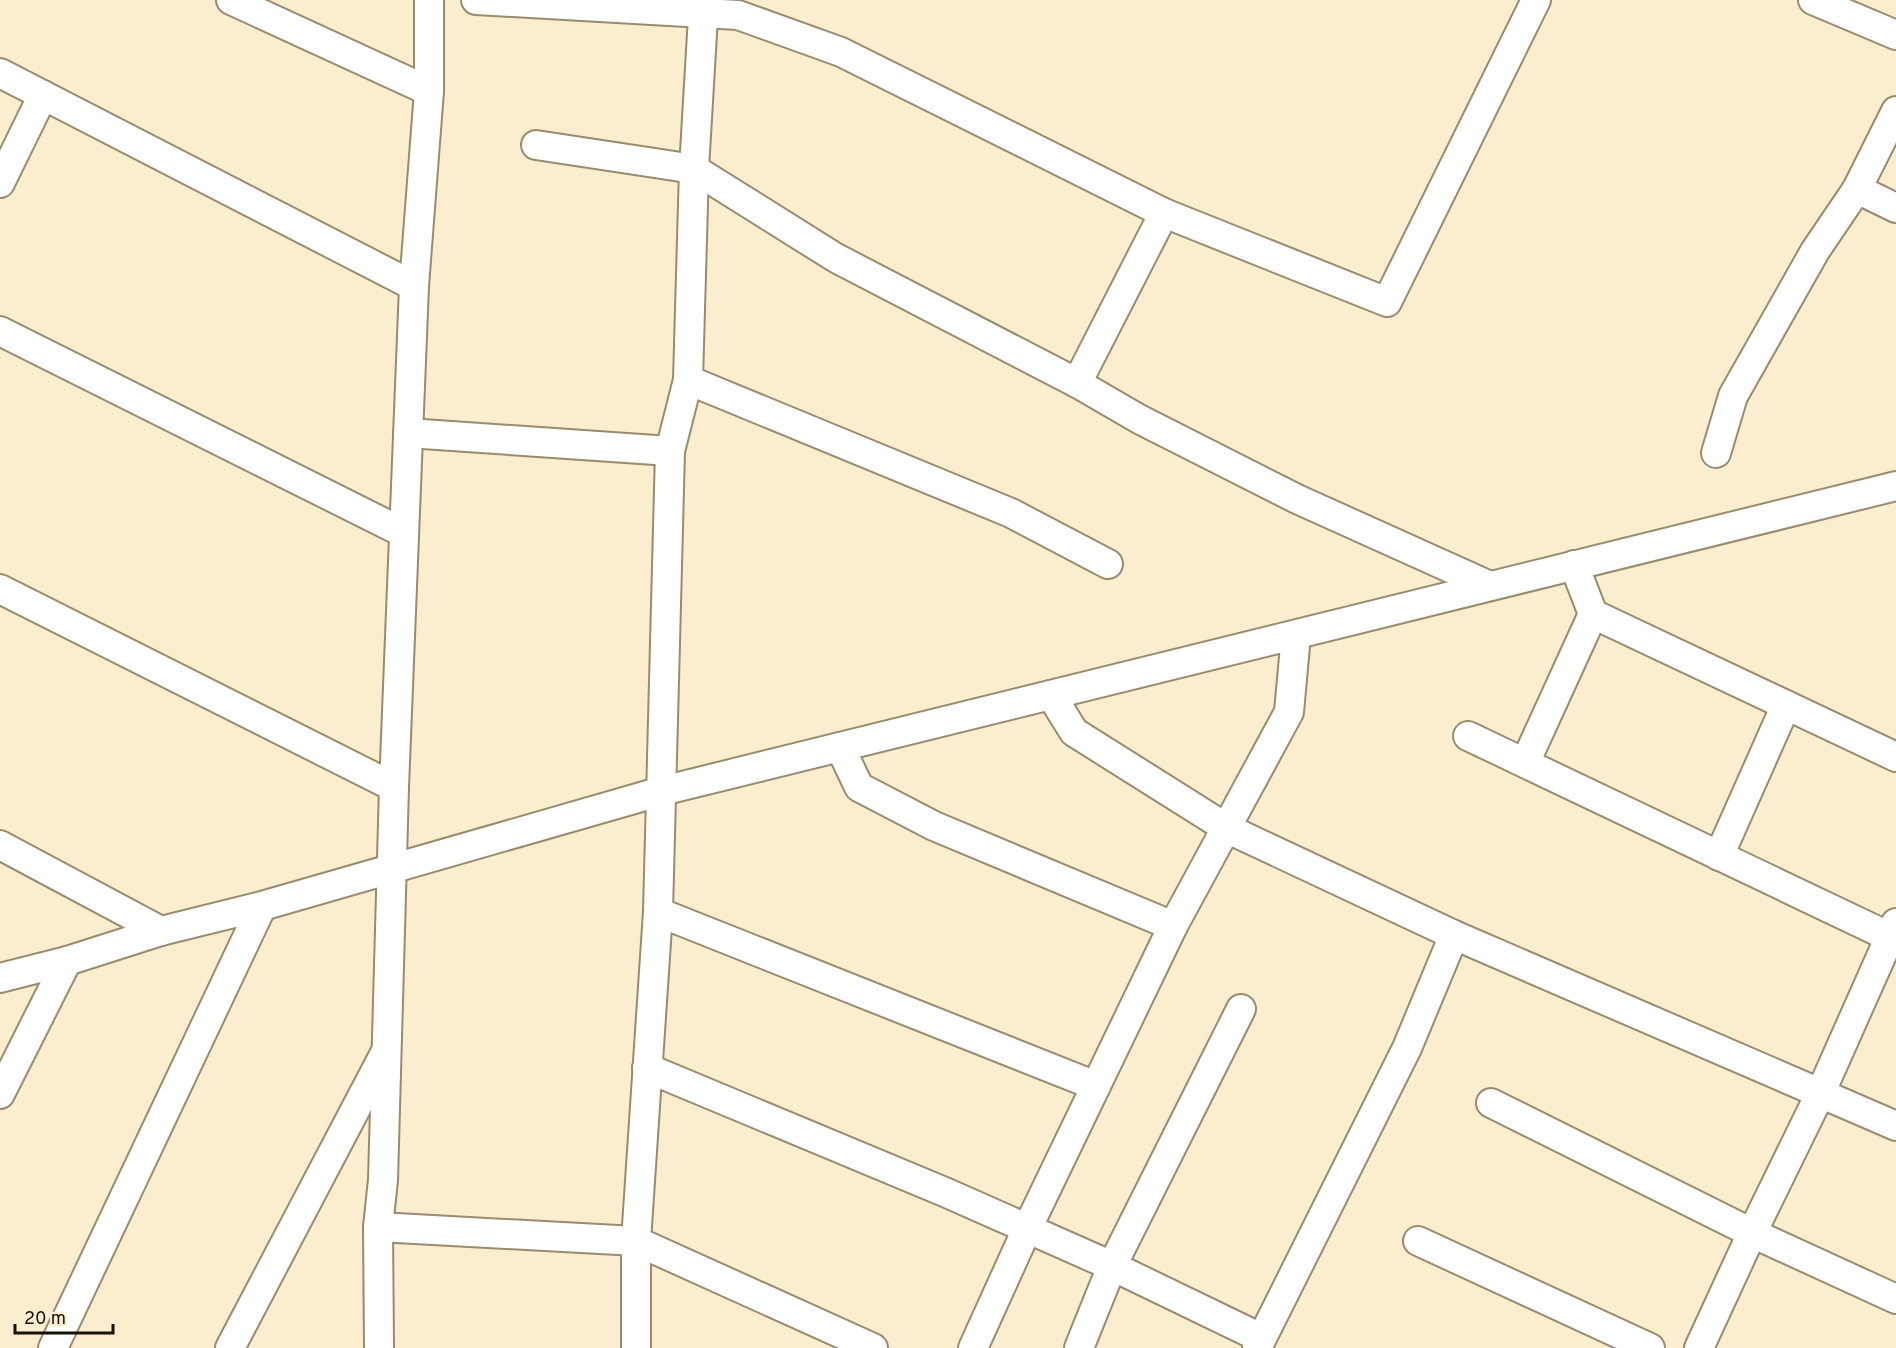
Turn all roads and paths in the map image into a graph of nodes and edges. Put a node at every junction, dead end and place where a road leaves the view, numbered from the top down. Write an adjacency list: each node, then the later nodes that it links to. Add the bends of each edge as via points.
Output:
1 (231, 0): 9 (street)
2 (429, 0): 9 (street)
3 (476, 0): 6 (street)
4 (1536, 0): 17 (street, via 1387,302)
5 (1813, 0): 7 (street)
6 (704, 6): 13 (street); 17 (street, via 841,52)
7 (1896, 35)
8 (0, 73): 10 (street)
9 (429, 91): 18 (street)
10 (43, 95): 14 (street); 18 (street)
11 (1896, 111): 15 (street)
12 (536, 145): 13 (street)
13 (694, 169): 20 (street); 21 (street, via 836,258)
14 (0, 183)
15 (1857, 189): 16 (street); 24 (street, via 1815,251 1732,396)
16 (1896, 208)
17 (1164, 213): 21 (street)
18 (414, 286): 22 (street)
19 (0, 331): 26 (street)
20 (688, 380): 23 (street); 27 (street, via 1011,513)
21 (1077, 383): 29 (street, via 1297,499)
22 (408, 433): 23 (street); 26 (street)
23 (670, 452): 40 (street)
24 (1716, 453)
25 (1896, 486): 28 (street)
26 (404, 533): 39 (street)
27 (1108, 564)
28 (1574, 565): 29 (street); 31 (street)
29 (1490, 586): 32 (street)
30 (0, 589): 39 (street)
31 (1593, 614): 34 (street); 38 (street)
32 (1296, 634): 33 (street); 41 (street, via 1289,712)
33 (1051, 695): 36 (street); 41 (street, via 1074,732)
34 (1786, 705): 37 (street); 43 (street)
35 (1468, 736): 38 (street)
36 (840, 747): 40 (street); 47 (street, via 859,787 934,826)
37 (1896, 757)
38 (1525, 763): 43 (street)
39 (393, 787): 44 (street)
40 (662, 790): 44 (street); 46 (street)
41 (1228, 829): 47 (street); 50 (street)
42 (0, 845): 49 (street)
43 (1719, 855): 48 (street)
44 (392, 867): 45 (street); 54 (street)
45 (262, 906): 49 (street); 69 (street)
46 (658, 912): 55 (street); 56 (street)
47 (1173, 926): 56 (street)
48 (1893, 930): 58 (street)
49 (161, 931): 51 (street)
50 (1454, 935): 58 (street); 68 (street, via 1407,1048)
51 (67, 961): 52 (street); 57 (street)
52 (0, 978)
53 (1241, 1009): 66 (street)
54 (386, 1049): 61 (street); 70 (street)
55 (647, 1068): 62 (street); 64 (street)
56 (1096, 1086): 62 (street)
57 (0, 1094)
58 (1820, 1094): 60 (street); 63 (street)
59 (1491, 1103): 63 (street)
60 (1896, 1125)
61 (378, 1227): 64 (street); 71 (street)
62 (1027, 1229): 66 (street); 74 (street)
63 (1752, 1233): 67 (street); 77 (street)
64 (636, 1241): 72 (street); 73 (street)
65 (1418, 1241): 76 (street)
66 (1112, 1266): 68 (street); 75 (street)
67 (1896, 1299)
68 (1259, 1343)
69 (52, 1348)
70 (231, 1348)
71 (379, 1348)
72 (636, 1348)
73 (873, 1348)
74 (973, 1348)
75 (1079, 1348)
76 (1650, 1348)
77 (1699, 1348)

